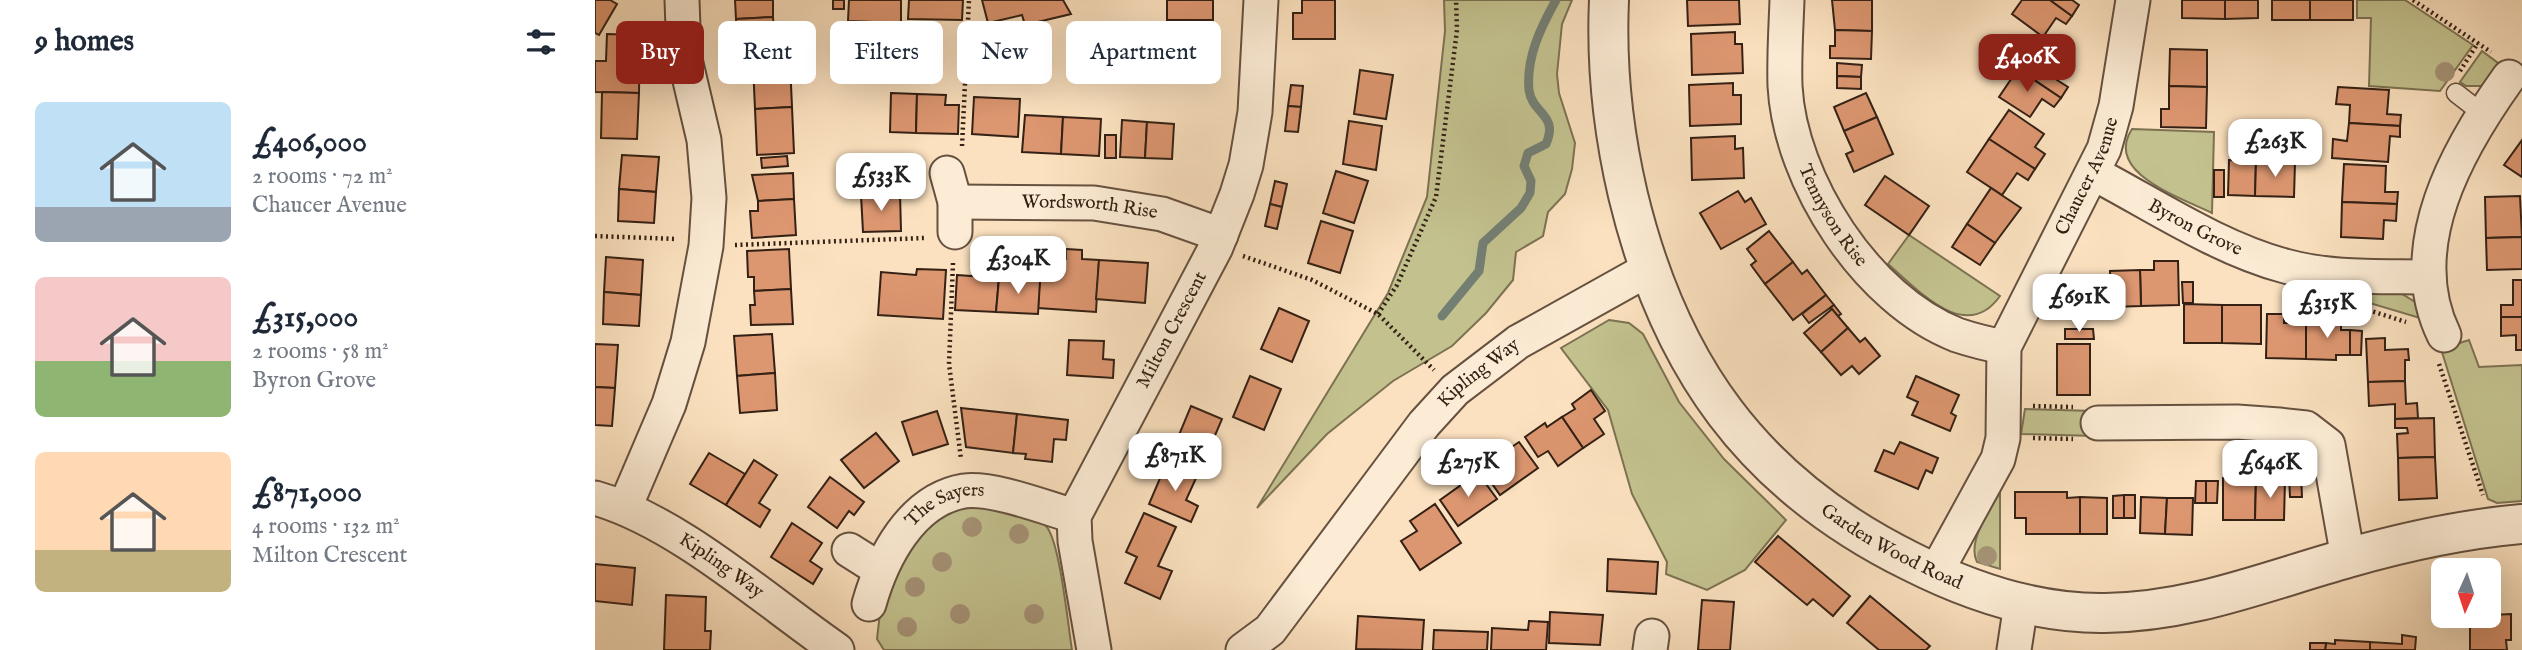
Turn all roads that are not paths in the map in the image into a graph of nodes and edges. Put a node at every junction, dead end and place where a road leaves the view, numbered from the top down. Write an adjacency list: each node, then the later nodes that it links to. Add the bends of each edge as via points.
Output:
1 (683, 0): 17 (street, via 684,55 704,140 709,198 706,243 688,342 673,391)
2 (1261, 0): 11 (street, Milton Crescent, via 1255,112 1246,165)
3 (1608, 0): 12 (street, Garden Wood Road, via 1608,76 1615,131)
4 (1787, 0): 15 (street, Tennyson Rise, via 1785,88 1798,152 1839,233 1889,290 1918,313 1957,335)
5 (2133, 0): 9 (street, Chaucer Avenue, via 2116,106)
6 (2503, 67): 8 (street)
7 (2456, 93): 8 (lane)
8 (2483, 114): 13 (street, via 2449,177 2438,209)
9 (2093, 173): 13 (street, Byron Grove, via 2238,249 2285,266 2344,276); 15 (street, Chaucer Avenue)
10 (952, 202): 11 (street, Wordsworth Rise, via 1107,205 1162,214)
11 (1221, 236): 18 (street, Milton Crescent)
12 (1647, 270): 23 (street, Garden Wood Road, via 1683,348 1750,443 1827,514); 26 (street, Kipling Way, via 1518,342 1455,390 1424,424)
13 (2428, 277): 14 (street)
14 (2437, 337)
15 (2004, 347): 23 (street, Chaucer Avenue, via 2003,439 1998,459)
16 (2098, 424): 21 (street, via 2237,422 2306,428 2328,445)
17 (610, 502): 27 (street, Kipling Way, via 707,556)
18 (1075, 516): 22 (street, The Sayers, via 991,493 965,491 932,504); 28 (street, via 1075,541)
19 (2507, 525): 21 (street, Garden Wood Road)
20 (849, 550): 22 (street)
21 (2348, 558): 25 (street, Garden Wood Road, via 2225,597 2157,609 2104,613)
22 (879, 569): 24 (street, The Sayers)
23 (1935, 574): 25 (street, Garden Wood Road)
24 (869, 604)
25 (2021, 604): 30 (street)
26 (1281, 640): 29 (street, Kipling Way)
27 (836, 650)
28 (1094, 650)
29 (1243, 650)
30 (2014, 650)

